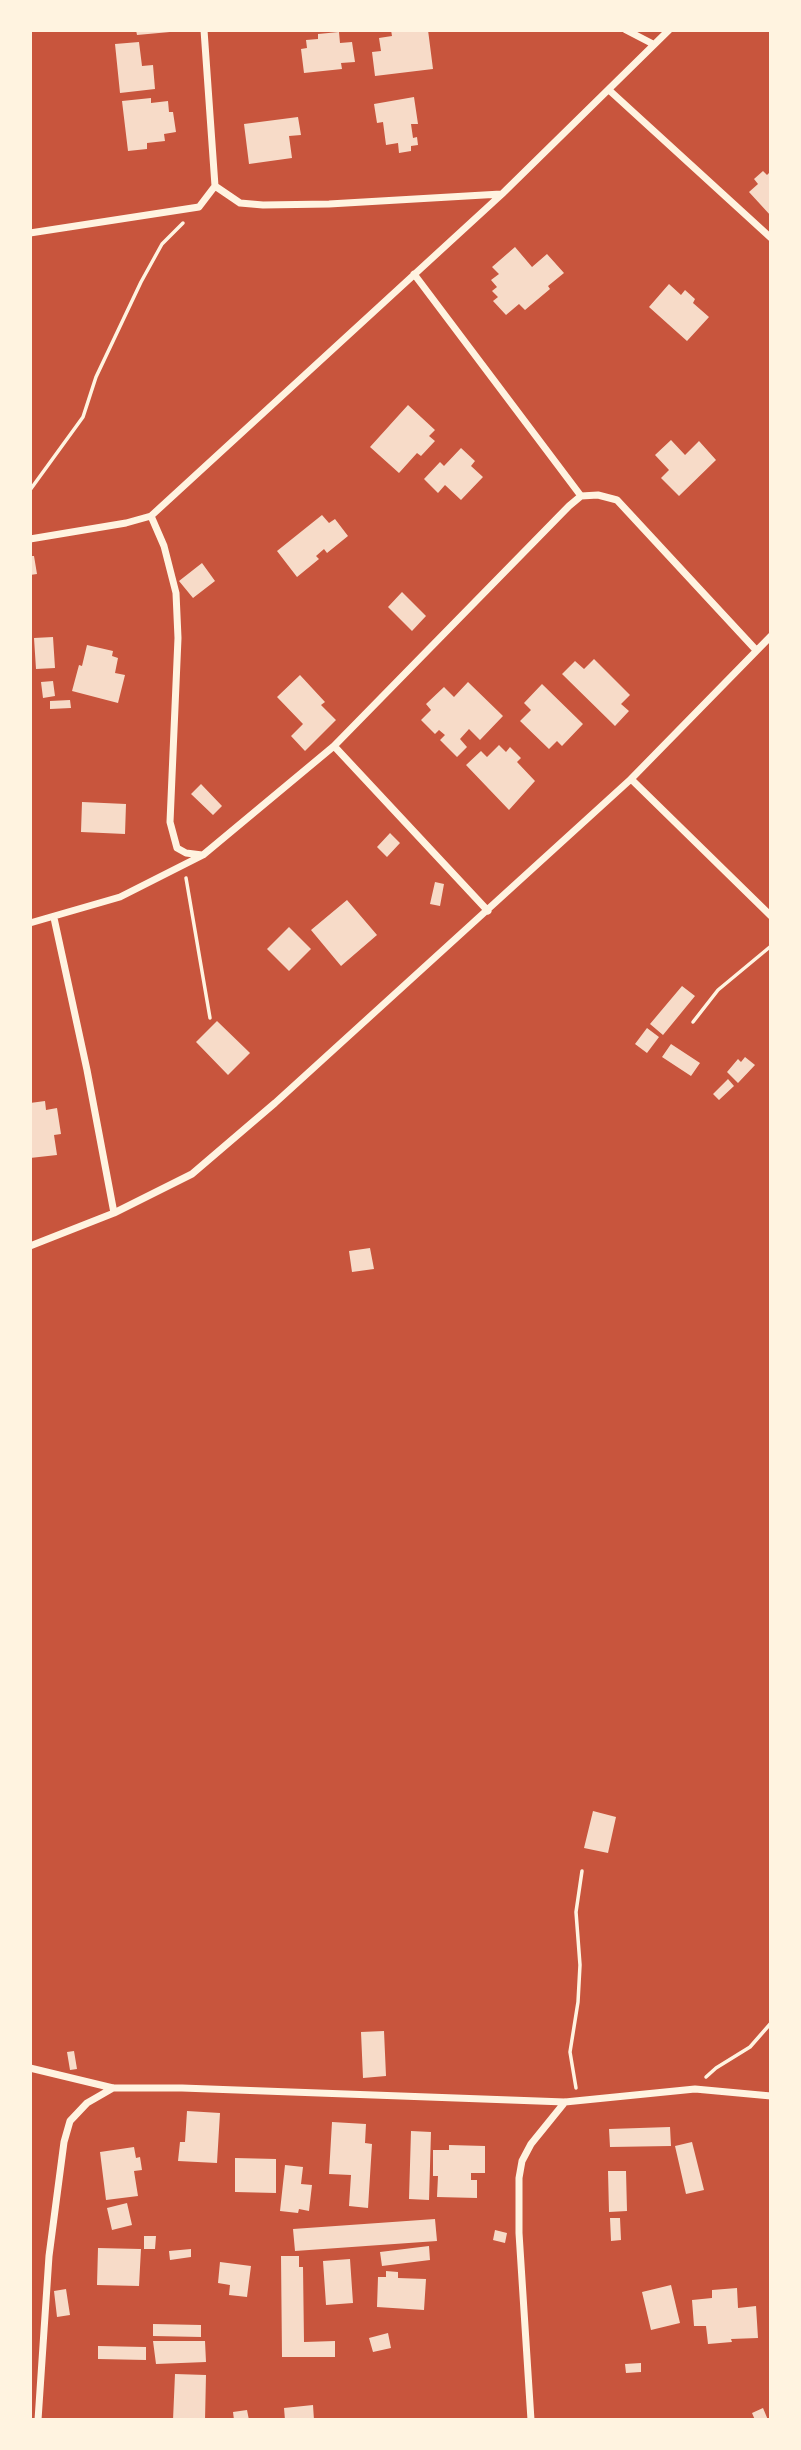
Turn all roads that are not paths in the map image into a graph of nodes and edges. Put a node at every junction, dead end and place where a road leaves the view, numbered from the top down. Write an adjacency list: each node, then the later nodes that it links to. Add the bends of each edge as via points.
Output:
1 (204, 30): 6 (street)
2 (626, 30): 4 (street)
3 (669, 30): 4 (street)
4 (653, 44): 5 (street)
5 (609, 90): 7 (street); 9 (street)
6 (215, 186): 7 (street, via 240,203 263,205); 8 (street, via 198,207)
7 (502, 194): 10 (street)
8 (30, 233)
9 (771, 238)
10 (414, 274): 11 (street); 12 (street)
11 (581, 496): 15 (street, via 617,500); 16 (street)
12 (151, 516): 13 (street); 18 (street, via 176,593 170,822 177,848)
13 (30, 539)
14 (771, 636): 15 (street)
15 (756, 650): 17 (street)
16 (334, 746): 18 (street); 19 (street)
17 (631, 779): 19 (street); 20 (street)
18 (203, 855): 21 (street, via 120,897)
19 (488, 911): 23 (street, via 192,1174)
20 (771, 916)
21 (54, 918): 22 (street); 23 (street)
22 (30, 923)
23 (114, 1213): 24 (street)
24 (30, 1246)
25 (30, 2068): 26 (street)
26 (113, 2088): 28 (street); 29 (street, via 87,2103 70,2121 64,2141 49,2256)
27 (771, 2096): 28 (street, via 695,2089)
28 (565, 2102): 30 (street, via 531,2144 519,2178)
29 (38, 2420)
30 (531, 2420)

